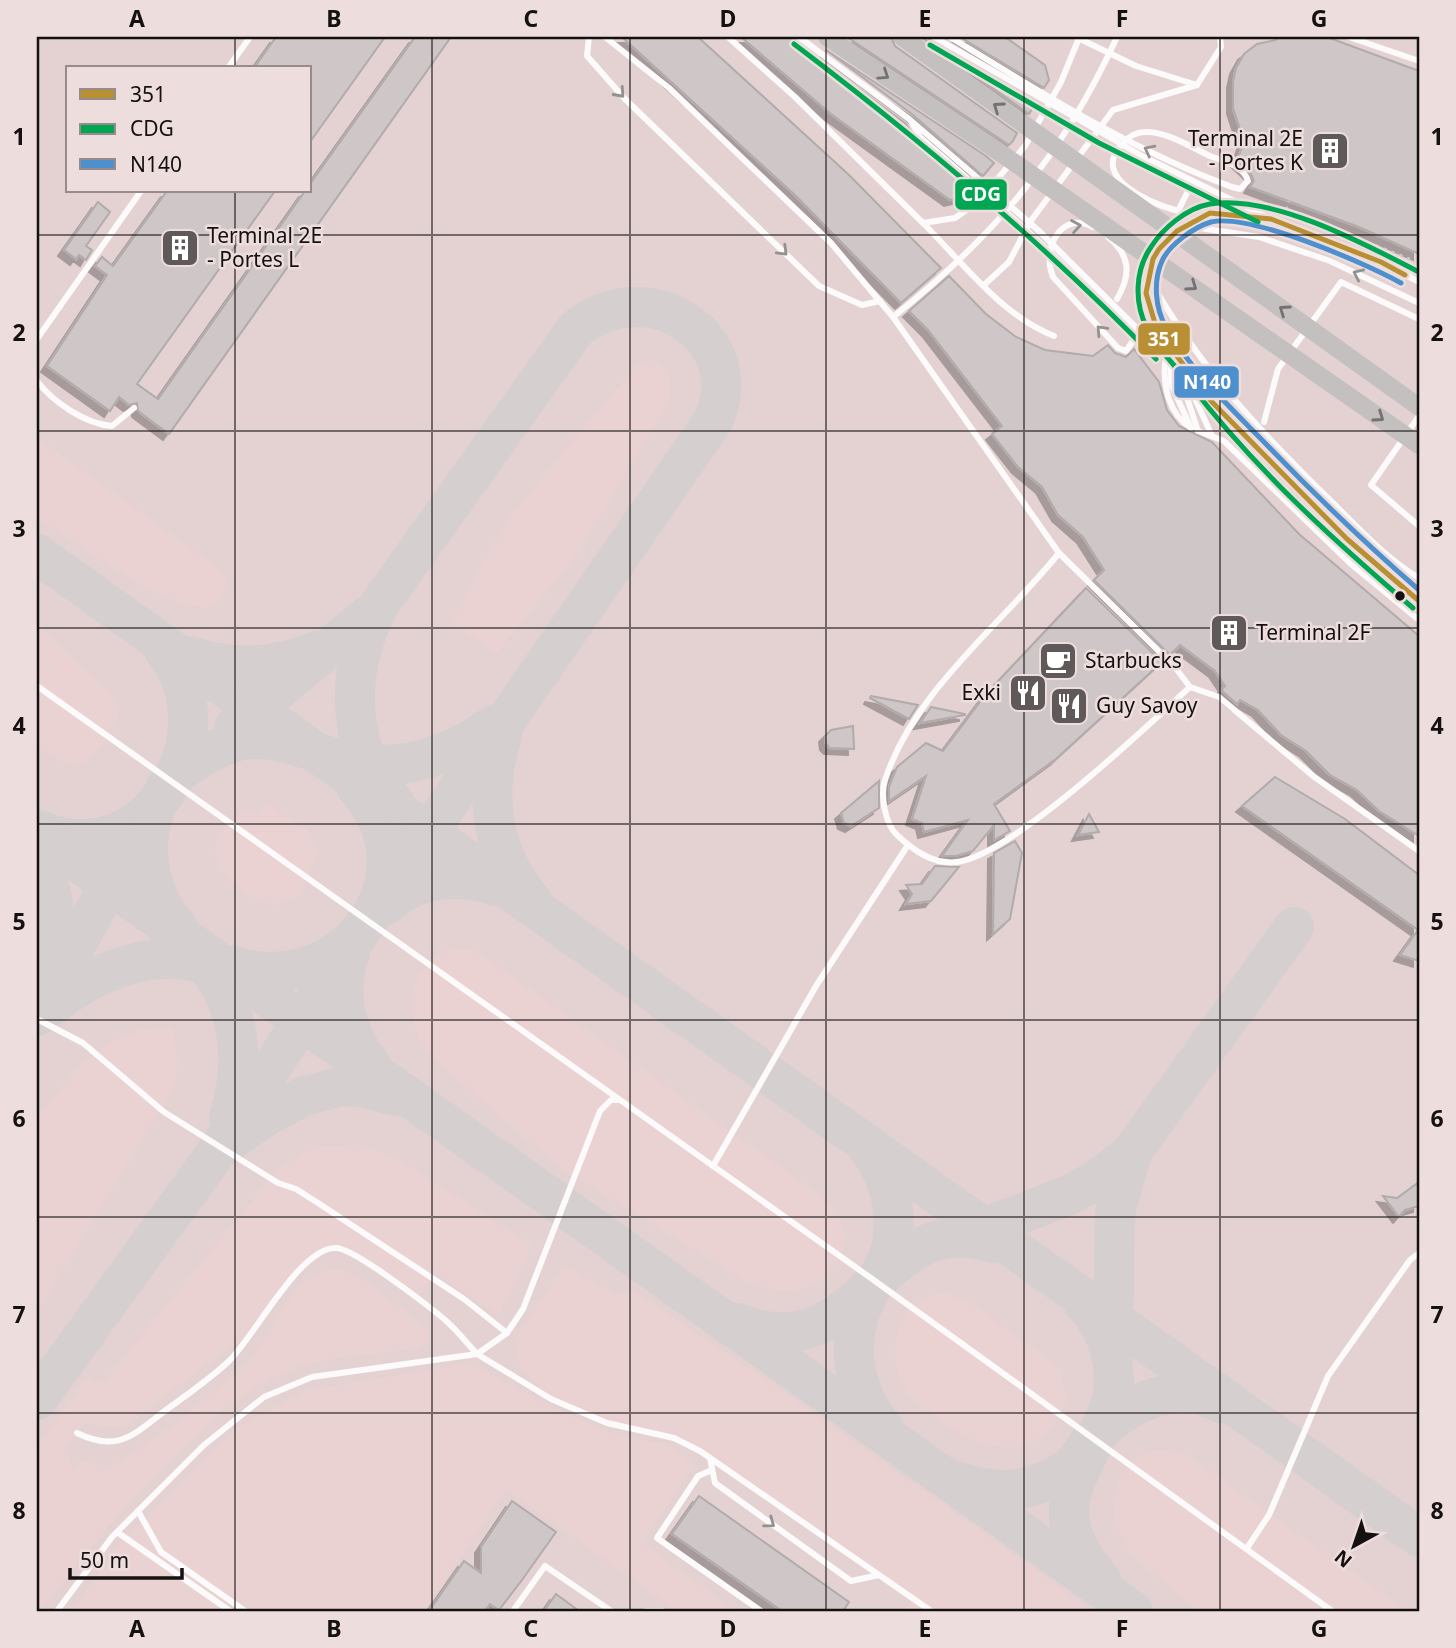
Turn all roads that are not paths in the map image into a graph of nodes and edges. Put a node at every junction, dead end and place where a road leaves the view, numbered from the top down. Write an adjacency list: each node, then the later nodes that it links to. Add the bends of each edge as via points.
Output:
1 (250, 37): 15 (lane)
2 (589, 37): 30 (lane, one-way to 30, via 587,56 625,99 820,286 862,305)
3 (605, 37): 30 (lane, via 669,88 821,233)
4 (728, 37): 22 (lane)
5 (799, 37): 17 (lane)
6 (827, 37): 47 (main road, one-way to 47)
7 (902, 37): 41 (main road, one-way to 7)
8 (934, 37): 21 (lane, via 1103,135)
9 (950, 37): 18 (lane)
10 (1078, 37): 16 (lane, via 1136,66); 22 (lane, via 1061,82 1025,146 971,206 955,218)
11 (1117, 37): 32 (lane, via 1094,87 1024,190 940,281)
12 (1220, 37): 16 (lane, via 1222,47)
13 (1349, 37): 14 (lane)
14 (1419, 61)
15 (229, 66)
16 (1197, 85): 28 (lane, via 1114,110 1030,222 1009,262)
17 (911, 121): 29 (lane, one-way to 29, via 920,137 1045,246 1054,256 1112,313 1135,338 1126,351 1118,348 1053,277 1047,263 1048,254 1049,246 1060,230 1089,224 1121,251 1129,268); 36 (lane, via 1038,230)
18 (1127, 138): 18 (lane, one-way to 18, via 1144,132 1159,134 1233,166 1248,181 1240,189 1228,186); 19 (lane, via 1113,160 1122,184 1151,204 1178,211)
19 (1189, 189)
20 (140, 192): 35 (lane)
21 (1270, 219): 23 (lane, via 1210,213); 25 (lane)
22 (923, 223): 28 (lane)
23 (1187, 226): 26 (lane, via 1159,249); 31 (lane, one-way to 23, via 1330,261 1259,236)
24 (1418, 271): 25 (lane)
25 (1405, 275): 27 (lane)
26 (1150, 280): 40 (lane, via 1146,293 1157,330); 50 (lane, via 1197,355 1263,433 1356,526)
27 (1419, 282)
28 (984, 285): 34 (lane, via 1032,328)
29 (1117, 299)
30 (880, 301): 32 (lane)
31 (1419, 303)
32 (893, 317): 49 (lane)
33 (1419, 319): 44 (lane, via 1340,282 1278,369)
34 (1054, 336)
35 (37, 339)
36 (1150, 340): 37 (lane); 40 (lane)
37 (1168, 365): 38 (lane); 45 (lane, via 1163,383 1178,420)
38 (1180, 377): 45 (lane); 46 (lane)
39 (37, 381): 42 (lane, via 93,424 111,426)
40 (1212, 402): 51 (lane, via 1347,539)
41 (1419, 407)
42 (134, 408)
43 (1419, 416): 48 (lane, via 1371,485)
44 (1264, 422)
45 (1195, 430): 46 (lane)
46 (1212, 436): 52 (lane, via 1224,441 1342,556)
47 (1419, 445)
48 (1419, 526)
49 (1059, 553): 54 (lane); 55 (lane, via 934,693 899,747 883,783 885,814 893,831)
50 (1419, 578)
51 (1419, 601)
52 (1419, 620)
53 (37, 686): 58 (lane)
54 (1190, 687): 55 (lane, via 1083,781 1018,832 980,854 957,862 928,859); 56 (lane, via 1219,697 1313,776)
55 (908, 845): 59 (lane, via 816,986)
56 (1419, 851)
57 (37, 1019): 61 (lane, via 83,1043 178,1121 318,1203)
58 (621, 1101): 59 (lane); 61 (lane, via 611,1100 600,1111 523,1309)
59 (713, 1166): 68 (lane)
60 (1419, 1253): 68 (lane, via 1409,1260 1328,1376 1269,1515)
61 (508, 1333): 62 (lane)
62 (477, 1354): 63 (lane, via 445,1320 356,1255 338,1248 323,1250 299,1269 249,1339 210,1378 129,1438 111,1444); 64 (lane, via 551,1399 607,1423 674,1438); 66 (lane, via 312,1377 264,1397 204,1445)
63 (77, 1433)
64 (709, 1457): 65 (lane); 69 (lane)
65 (712, 1470): 69 (lane, one-way to 69, via 715,1483 850,1581); 77 (lane, via 698,1476 657,1538)
66 (138, 1511): 67 (lane); 72 (lane, via 160,1552)
67 (117, 1532): 70 (lane); 71 (lane)
68 (1247, 1548): 79 (lane)
69 (879, 1575): 78 (lane)
70 (57, 1611)
71 (230, 1611)
72 (245, 1611)
73 (513, 1611): 74 (lane, via 545,1566)
74 (611, 1611)
75 (646, 1611): 76 (lane)
76 (662, 1611)
77 (761, 1611)
78 (931, 1611)
79 (1332, 1611)

